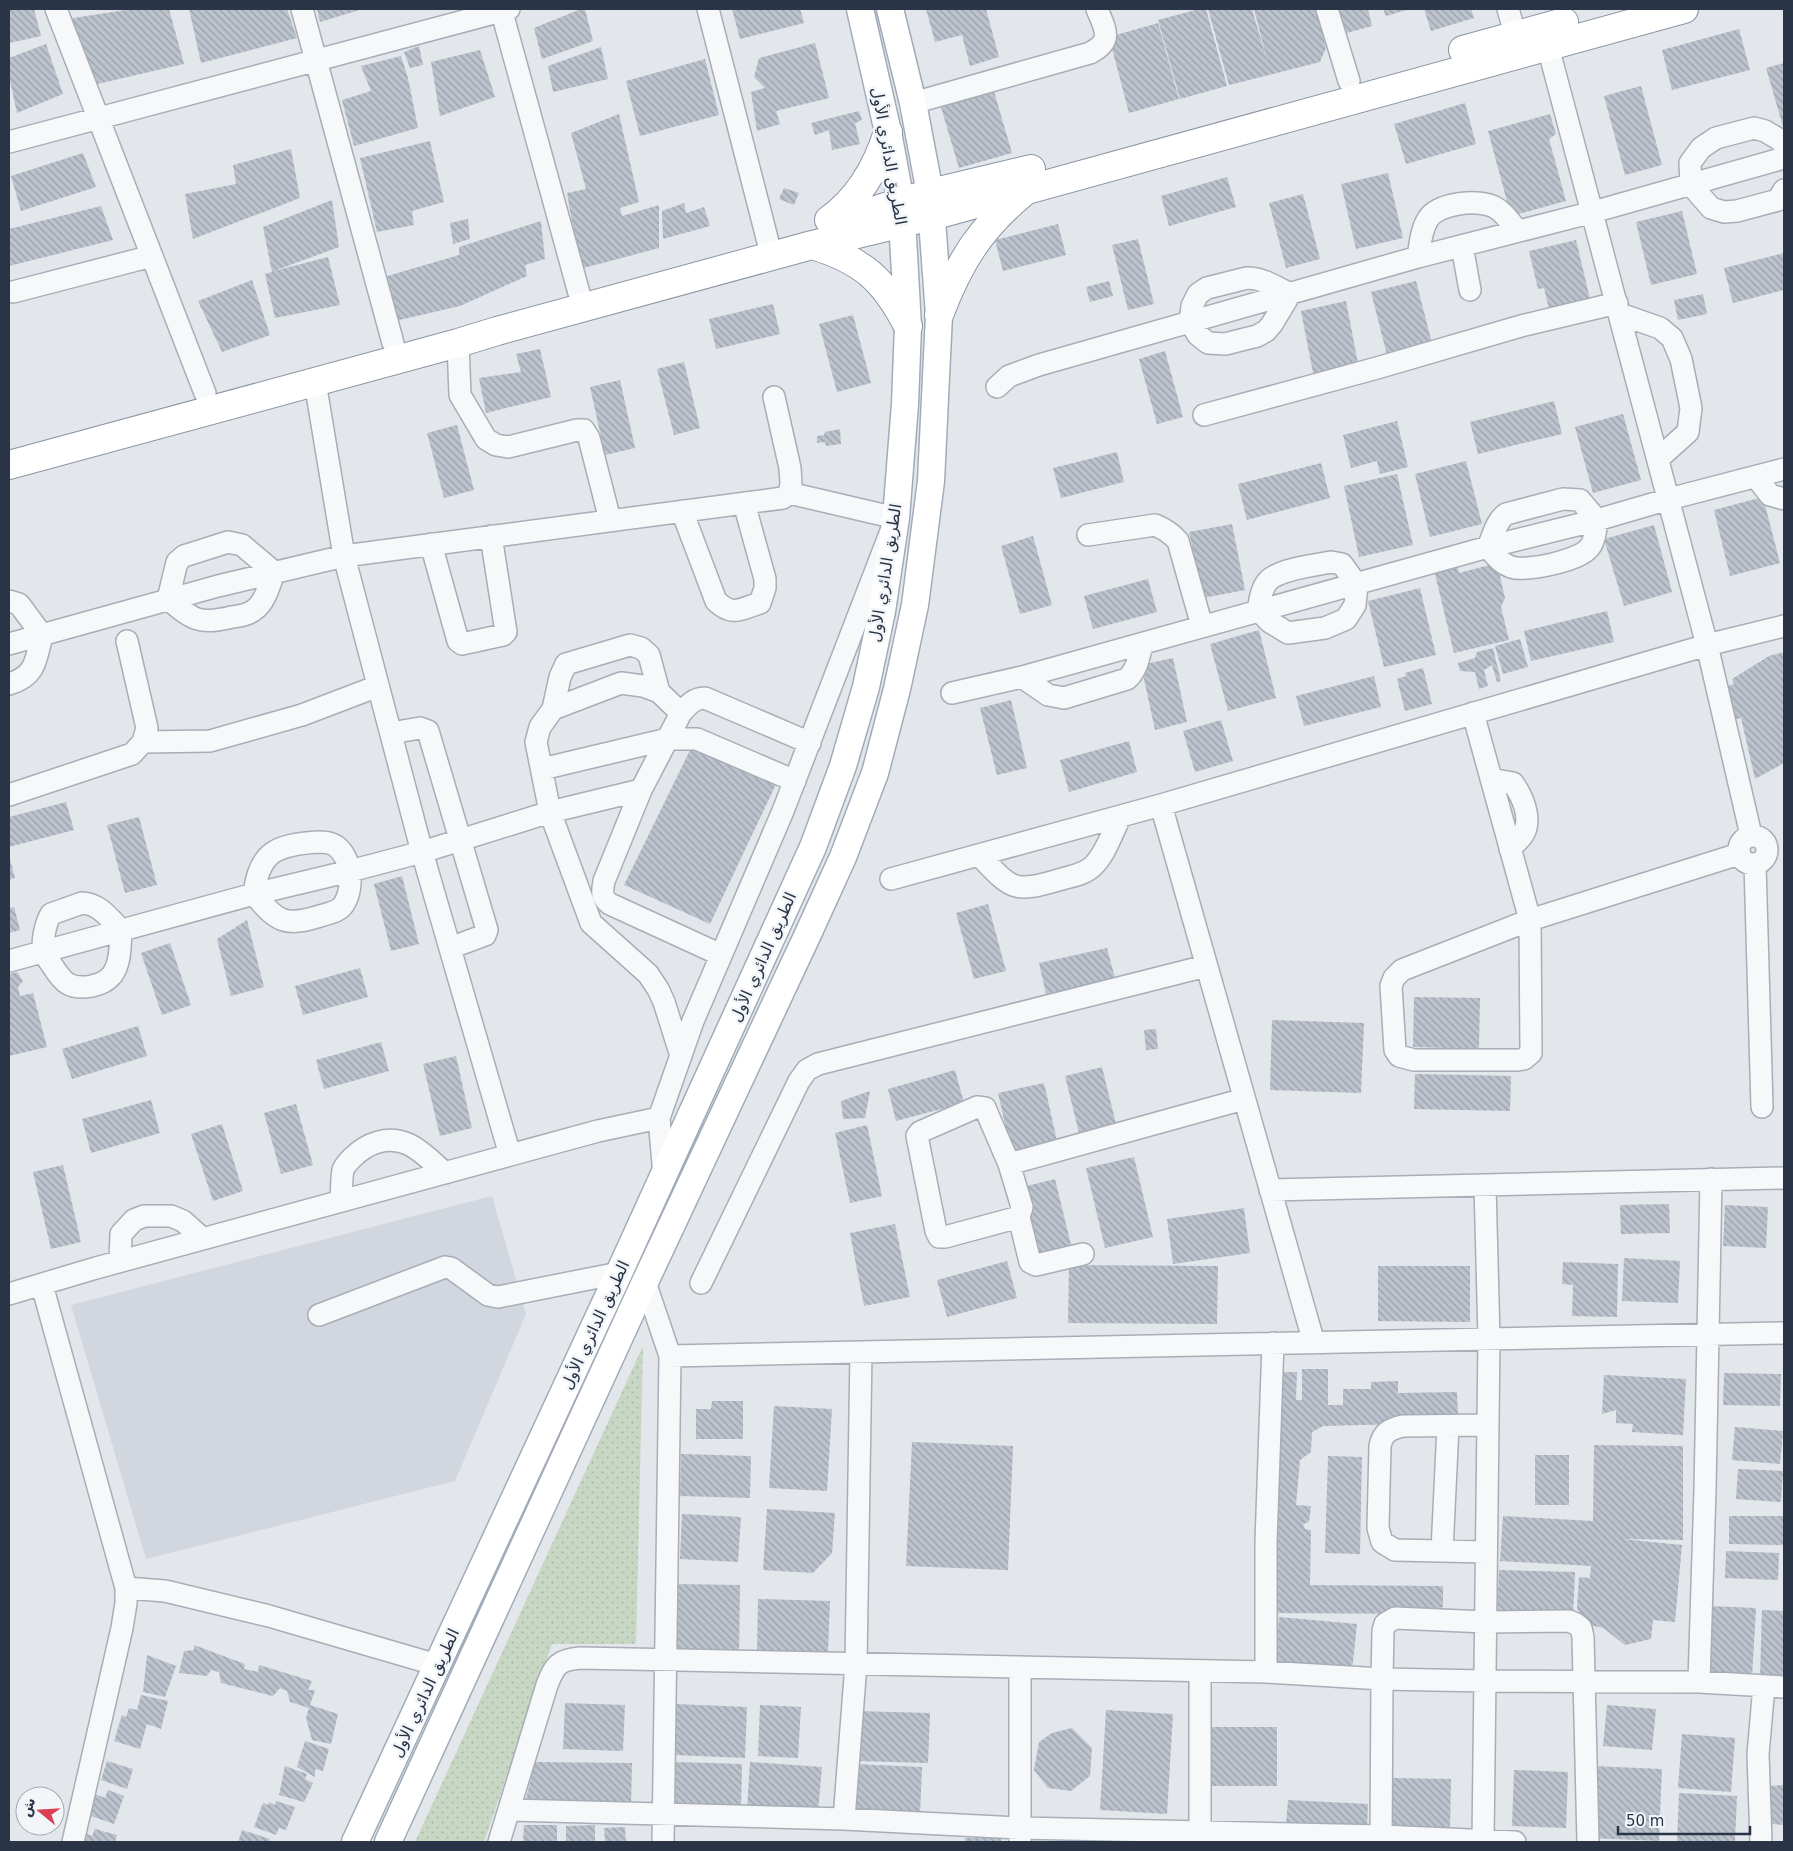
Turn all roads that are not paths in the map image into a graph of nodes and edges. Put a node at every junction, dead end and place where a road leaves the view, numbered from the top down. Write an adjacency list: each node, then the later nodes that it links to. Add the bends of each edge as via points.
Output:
1 (56, 9): 17 (street)
2 (302, 9): 14 (street)
3 (504, 9): 14 (street); 36 (street)
4 (708, 9): 30 (street)
5 (860, 9): 18 (main road, الطريق الدائري الأول)
6 (890, 9): 16 (main road, الطريق الدائري الأول)
7 (1097, 9): 16 (street, via 1106,32 1101,48)
8 (1327, 9): 15 (street)
9 (1508, 9): 13 (street)
10 (1611, 9): 12 (highway)
11 (1684, 9): 12 (highway)
12 (1546, 36): 13 (highway); 26 (street)
13 (1518, 44): 15 (highway); 23 (highway)
14 (316, 61): 17 (street); 43 (street)
15 (1349, 81): 25 (highway, via 1022,172)
16 (913, 103): 25 (main road, الطريق الدائري الأول)
17 (97, 118): 19 (street); 32 (street)
18 (888, 132): 27 (main road, الطريق الدائري الأول); 29 (highway, via 865,184)
19 (9, 142)
20 (1784, 145): 22 (street, via 1765,131 1754,128 1716,138 1701,148 1690,163)
21 (1784, 158): 22 (street)
22 (1692, 185): 24 (street, via 1712,208 1724,212 1778,200); 26 (street)
23 (1028, 189): 25 (highway); 39 (highway, via 1004,209 969,251 950,285)
24 (1784, 190)
25 (931, 205): 27 (highway); 39 (main road, الطريق الدائري الأول)
26 (1593, 212): 28 (street); 38 (street)
27 (902, 213): 29 (highway); 41 (main road, الطريق الدائري الأول)
28 (1518, 231): 31 (street); 33 (street, via 1498,209 1489,205 1473,202 1437,209 1423,228)
29 (815, 236): 30 (highway); 41 (highway, via 880,282 896,302); 42 (highway)
30 (768, 242): 36 (highway)
31 (1462, 246): 33 (street); 34 (street)
32 (152, 256): 35 (street); 46 (street)
33 (1418, 257): 37 (street)
34 (1470, 290)
35 (13, 292)
36 (579, 293): 43 (highway)
37 (1290, 294): 40 (street); 40 (street, via 1266,331 1242,341 1220,345 1208,343)
38 (1618, 309): 48 (street, via 1521,326); 51 (street); 51 (street, via 1660,328 1672,338 1681,359 1691,408 1688,432)
39 (939, 314): 133 (main road, الطريق الدائري الأول, via 931,481 915,605 898,689 875,773 843,857)
40 (1190, 322): 45 (street, via 1038,365 1009,376)
41 (908, 326): 60 (main road, الطريق الدائري الأول)
42 (458, 343): 44 (highway); 61 (street, via 460,395 486,439 496,445 508,446 584,430 590,438)
43 (393, 344): 46 (highway)
44 (315, 382): 49 (highway); 67 (street)
45 (998, 387)
46 (205, 393): 49 (highway)
47 (774, 397): 55 (street, via 790,468)
48 (1204, 415)
49 (150, 418): 50 (highway); 52 (highway)
50 (9, 449)
51 (1658, 459): 56 (street)
52 (9, 465)
53 (1784, 469): 54 (street)
54 (1756, 477): 56 (street); 57 (street, via 1770,495)
55 (789, 493): 58 (street, via 783,498); 60 (street)
56 (1669, 498): 62 (street); 79 (street)
57 (1784, 499)
58 (744, 503): 59 (street); 59 (street, via 765,588 760,603 732,611 716,601)
59 (682, 511): 61 (street)
60 (896, 518): 91 (street); 122 (main road, الطريق الدائري الأول, via 866,687 843,766 813,847)
61 (610, 520): 64 (street)
62 (1597, 520): 66 (street); 66 (street, via 1580,500 1554,500 1502,516); 66 (street, via 1589,549 1548,565 1524,570 1510,567 1500,562)
63 (1088, 535): 73 (street, via 1156,526 1172,534 1178,541)
64 (491, 536): 65 (street); 65 (street, via 506,632 462,644 458,641)
65 (431, 544): 67 (street)
66 (1488, 547): 69 (street)
67 (344, 556): 68 (street); 82 (street)
68 (274, 572): 70 (street); 70 (street, via 262,601 255,610 244,615 213,622 199,621); 70 (street, via 242,545 228,542 184,556 177,562)
69 (1357, 585): 72 (street); 72 (street, via 1346,568 1337,562 1298,568 1268,581 1260,595); 72 (street, via 1355,605 1346,619 1325,628 1288,633)
70 (168, 599): 75 (street)
71 (9, 602): 75 (street, via 19,604)
72 (1258, 610): 73 (street)
73 (1202, 626): 78 (street)
74 (1784, 626): 79 (street)
75 (42, 635): 77 (street); 81 (street, via 33,668 21,680)
76 (127, 641): 90 (street, via 147,728)
77 (9, 644)
78 (1142, 644): 80 (street); 80 (street, via 1136,667 1127,680 1064,698 1048,695)
79 (1707, 645): 87 (street); 100 (street)
80 (1022, 677): 84 (street)
81 (9, 684)
82 (378, 686): 88 (street); 90 (street, via 302,715 210,741)
83 (659, 692): 85 (street, via 621,683); 85 (street, via 649,655 630,645 566,664); 86 (street)
84 (952, 693)
85 (553, 709): 92 (street, via 540,727 536,742)
86 (681, 712): 89 (street); 91 (street, via 698,698 705,698)
87 (1473, 713): 96 (street); 108 (street)
88 (391, 733): 99 (street, via 420,728 428,731); 101 (street)
89 (668, 739): 92 (street); 93 (street, via 698,739); 94 (street)
90 (143, 742): 95 (street, via 132,754)
91 (810, 743): 93 (street)
92 (542, 769): 97 (street)
93 (795, 781): 112 (street)
94 (642, 790): 97 (street); 107 (street)
95 (9, 795)
96 (1161, 805): 98 (street); 114 (street)
97 (550, 812): 99 (street); 107 (street)
98 (1120, 816): 102 (street); 102 (street, via 1102,854 1087,872 1030,888 1017,887 1003,880)
99 (462, 840): 101 (street); 110 (street, via 487,930 485,935)
100 (1767, 842): 103 (street, via 1741,842 1739,846)
101 (422, 852): 104 (street); 110 (street)
102 (980, 856): 105 (street)
103 (1747, 859): 108 (street); 117 (street)
104 (350, 871): 106 (street); 106 (street, via 344,904 334,912 302,922 275,916); 106 (street, via 335,846 307,843 280,850 264,860 256,878)
105 (890, 879)
106 (254, 894): 109 (street)
107 (595, 904): 112 (street, via 610,904); 115 (street, via 591,923 648,974 658,989)
108 (1530, 920): 108 (street, via 1398,973 1391,986 1395,1050 1399,1056 1414,1060 1518,1060 1528,1057 1532,1046)
109 (121, 930): 111 (street); 111 (street, via 99,907 82,903 51,914 45,928); 111 (street, via 116,967 103,983 73,987 55,970)
110 (450, 948): 119 (street)
111 (44, 952): 113 (street)
112 (721, 956): 115 (street)
113 (9, 961)
114 (1206, 966): 116 (street); 134 (street, via 818,1064 807,1070)
115 (681, 1056): 118 (street)
116 (1244, 1099): 120 (street); 126 (street)
117 (1762, 1107)
118 (659, 1118): 119 (street); 122 (street)
119 (510, 1155): 121 (street)
120 (1009, 1164): 128 (street, via 1022,1207); 128 (street, via 983,1107 924,1130 917,1136 939,1237)
121 (445, 1173): 127 (street); 127 (street, via 410,1145 387,1140 372,1144 362,1148 343,1169)
122 (664, 1176): 132 (main road, الطريق الدائري الأول)
123 (1784, 1178): 124 (street)
124 (1711, 1179): 125 (street); 138 (street)
125 (1485, 1185): 126 (street); 140 (street)
126 (1270, 1190): 141 (street)
127 (341, 1201): 129 (street)
128 (1019, 1217): 130 (street, via 1033,1264)
129 (203, 1239): 131 (street); 131 (street, via 183,1221 171,1216 144,1216 134,1220 121,1234)
130 (1083, 1254)
131 (120, 1262): 135 (street)
132 (619, 1273): 137 (street, via 498,1296 488,1295 445,1267); 153 (main road, الطريق الدائري الأول)
133 (645, 1282): 144 (street); 170 (main road, الطريق الدائري الأول)
134 (701, 1284)
135 (42, 1285): 136 (street); 149 (street)
136 (9, 1294)
137 (319, 1315)
138 (1708, 1333): 139 (street); 140 (street); 159 (street)
139 (1784, 1333)
140 (1489, 1338): 141 (street); 145 (street)
141 (1314, 1343): 142 (street)
142 (1273, 1344): 143 (street); 156 (street, via 1266,1542)
143 (861, 1352): 144 (street); 152 (street)
144 (670, 1356): 151 (street)
145 (1488, 1425): 146 (street); 148 (street)
146 (1448, 1426): 147 (street); 147 (street, via 1393,1428 1385,1434 1380,1446 1378,1528 1382,1542 1395,1550)
147 (1442, 1551): 148 (street)
148 (1486, 1552): 150 (street)
149 (126, 1588): 153 (street, via 165,1591 269,1616); 168 (street, via 122,1628)
150 (1486, 1622): 157 (street, via 1390,1620 1384,1631); 158 (street); 160 (street, via 1569,1621 1576,1624 1581,1628 1583,1637)
151 (665, 1661): 152 (street); 162 (street, via 580,1658 565,1659 558,1664 547,1685); 163 (street)
152 (856, 1664): 154 (street); 164 (street)
153 (437, 1666): 169 (main road, الطريق الدائري الأول)
154 (1020, 1667): 155 (street); 165 (street)
155 (1200, 1671): 156 (street); 166 (street)
156 (1266, 1672): 157 (street)
157 (1382, 1679): 158 (street); 167 (street)
158 (1485, 1681): 160 (street); 173 (street)
159 (1699, 1682): 160 (street); 161 (street)
160 (1585, 1683): 175 (street)
161 (1774, 1686): 176 (street, via 1758,1754)
162 (510, 1810): 163 (street); 171 (street)
163 (663, 1816): 164 (street); 172 (street)
164 (844, 1819): 165 (street)
165 (1020, 1835): 166 (street)
166 (1200, 1837): 167 (street)
167 (1381, 1839): 173 (street)
168 (73, 1842)
169 (355, 1842)
170 (388, 1842)
171 (499, 1842)
172 (663, 1842)
173 (1483, 1842): 174 (street)
174 (1515, 1842)
175 (1588, 1842)
176 (1761, 1842)

